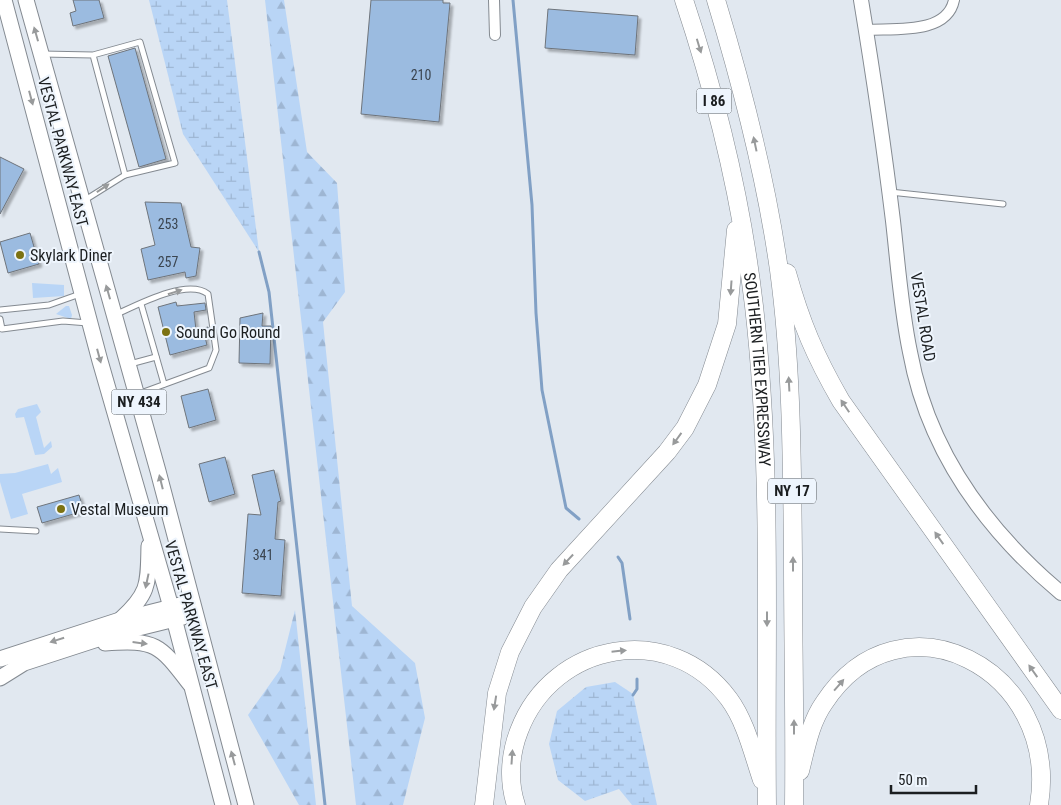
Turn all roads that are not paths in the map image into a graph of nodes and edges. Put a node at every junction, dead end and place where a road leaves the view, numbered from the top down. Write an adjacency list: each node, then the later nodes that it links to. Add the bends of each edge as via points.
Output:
1 (4, 0): 18 (main road, VESTAL PARKWAY EAST / NY 434, one-way to 18)
2 (26, 0): 10 (main road, VESTAL PARKWAY EAST / NY 434, one-way to 2)
3 (494, 0): 9 (street)
4 (684, 0): 16 (highway, SOUTHERN TIER EXPRESSWAY / I 86, one-way to 16, via 722,132)
5 (716, 0): 13 (highway, SOUTHERN TIER EXPRESSWAY / I 86, one-way to 5, via 736,66)
6 (861, 0): 8 (street, VESTAL ROAD)
7 (954, 0): 8 (street, via 953,8 946,17 934,24)
8 (866, 30): 14 (street, VESTAL ROAD)
9 (495, 35)
10 (41, 54): 11 (lane); 15 (main road, VESTAL PARKWAY EAST / NY 434)
11 (93, 55): 12 (lane); 12 (lane, via 137,42 142,44 174,159 172,164)
12 (125, 176): 15 (lane, one-way to 12)
13 (765, 192): 39 (highway, one-way to 13, via 841,401 815,354 798,312); 40 (highway, SOUTHERN TIER EXPRESSWAY / NY 17, one-way to 13, via 792,448 788,363 779,271)
14 (889, 192): 17 (lane); 31 (street, VESTAL ROAD, via 910,353 920,396 937,438 979,510 1017,554)
15 (83, 202): 21 (main road, VESTAL PARKWAY EAST / NY 434, one-way to 15)
16 (738, 204): 41 (highway, SOUTHERN TIER EXPRESSWAY / NY 17, one-way to 41, via 754,305 762,392 766,498); 44 (highway, one-way to 44, via 727,324 707,385 685,428 667,452 559,570 533,607 510,652 497,693)
17 (1003, 204)
18 (82, 293): 20 (lane, via 49,305); 23 (main road, VESTAL PARKWAY EAST / NY 434)
19 (141, 304): 21 (lane); 24 (lane); 26 (lane, one-way to 26, via 186,288 200,288 208,294 216,350 209,368)
20 (0, 310)
21 (114, 315): 25 (main road, VESTAL PARKWAY EAST / NY 434)
22 (0, 319): 23 (lane, via 2,329 63,321)
23 (90, 323): 30 (main road, VESTAL PARKWAY EAST / NY 434, one-way to 30)
24 (156, 358): 25 (lane); 26 (lane)
25 (128, 365): 27 (main road, VESTAL PARKWAY EAST / NY 434)
26 (164, 384): 27 (lane)
27 (137, 394): 32 (main road, VESTAL PARKWAY EAST / NY 434, one-way to 27)
28 (0, 529): 29 (lane)
29 (36, 531)
30 (150, 532): 33 (main road, VESTAL PARKWAY EAST / NY 434); 34 (main road, one-way to 34, via 148,579 143,595)
31 (1061, 593)
32 (193, 608): 33 (main road); 43 (main road, VESTAL PARKWAY EAST / NY 434, one-way to 32)
33 (173, 613): 34 (main road); 35 (main road); 38 (main road, VESTAL PARKWAY EAST / NY 434)
34 (120, 620): 36 (main road, one-way to 36)
35 (74, 647): 37 (main road, via 24,663); 38 (main road, one-way to 38, via 140,642 157,647 167,654)
36 (0, 659)
37 (0, 678)
38 (194, 689): 42 (main road, VESTAL PARKWAY EAST / NY 434)
39 (1061, 710)
40 (794, 799): 46 (highway, one-way to 46, via 814,720 824,702 845,678 864,664 891,652 916,647 940,648 967,656 992,669 1020,694 1036,725 1044,753 1044,784)
41 (767, 800): 45 (highway, one-way to 41, via 511,777 513,747 524,717 541,691 583,660 613,651 634,650 660,653 684,662 709,678 730,700 749,740)
42 (223, 805)
43 (246, 805)
44 (484, 805)
45 (516, 805)
46 (1038, 805)

